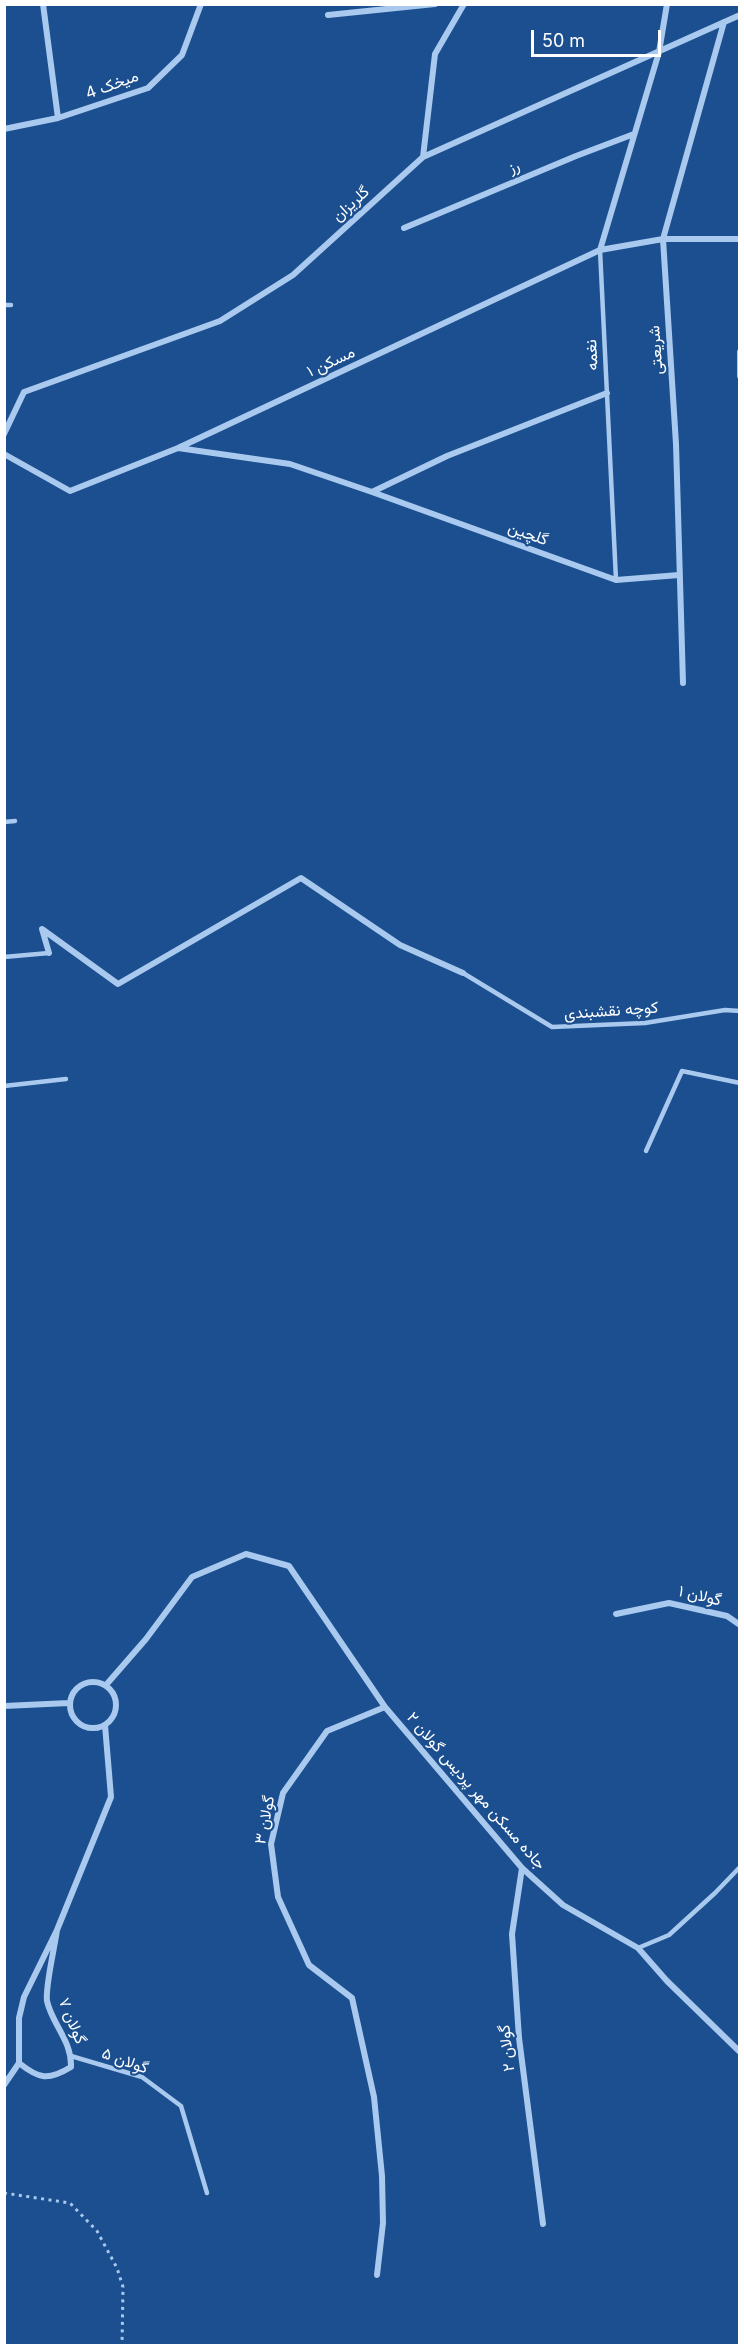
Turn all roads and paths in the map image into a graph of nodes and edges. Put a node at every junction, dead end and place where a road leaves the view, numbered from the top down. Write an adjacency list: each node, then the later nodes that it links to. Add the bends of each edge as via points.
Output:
1 (43, 4): 10 (street)
2 (201, 4): 10 (street, میخک 4, via 182,55 148,88)
3 (435, 4): 6 (street)
4 (464, 4): 13 (street, via 435,54)
5 (667, 4): 9 (street, نغمه)
6 (328, 15)
7 (740, 15): 8 (street, گلریزان)
8 (724, 22): 9 (street, گلریزان); 15 (street, شریعتی)
9 (659, 52): 12 (street, نغمه); 13 (street, گلریزان)
10 (58, 118): 11 (street, میخک 4)
11 (4, 129)
12 (634, 134): 14 (street, رز); 17 (street, نغمه)
13 (423, 157): 23 (street, گلریزان, via 293,275 220,321 24,392)
14 (404, 228)
15 (663, 239): 16 (street, مسکن ۱); 17 (street, مسکن ۱); 27 (street, شریعتی, via 676,444)
16 (740, 239)
17 (600, 250): 22 (lane, نغمه); 24 (street, مسکن ۱)
18 (4, 305): 19 (lane)
19 (11, 305)
20 (740, 352): 21 (street)
21 (740, 376)
22 (607, 393): 26 (street, via 447,456); 28 (lane, نغمه)
23 (4, 434)
24 (178, 448): 25 (street, مسکن ۱, via 70,491); 26 (street, گلچین, via 290,464)
25 (4, 454)
26 (372, 492): 28 (street, گلچین)
27 (679, 575): 28 (street, گلچین); 29 (street, شریعتی)
28 (616, 580)
29 (683, 683)
30 (15, 821): 31 (lane)
31 (4, 822)
32 (49, 953): 33 (lane); 34 (street, via 42,929 118,984 301,878 400,945)
33 (4, 957)
34 (463, 973): 35 (lane, کوچه نقشبندی, via 552,1027 645,1023)
35 (740, 1011)
36 (66, 1079): 38 (lane)
37 (740, 1083): 39 (lane, via 682,1071)
38 (4, 1086)
39 (646, 1151)
40 (616, 1614): 41 (street, گولان ۱, via 669,1602 727,1616)
41 (740, 1625)
42 (106, 1685): 43 (street, via 82,1683); 45 (street, جاده مسکن مهر پردیس گولان ۲, via 192,1577 246,1554 289,1566); 46 (street, via 114,1694 116,1705)
43 (69, 1703): 44 (street); 46 (street, via 72,1716 80,1725)
44 (4, 1706)
45 (385, 1707): 47 (street, جاده مسکن مهر پردیس گولان ۲); 58 (street, گولان ۳, via 327,1731 283,1793 271,1844 278,1897 309,1965 352,1998 374,2097 382,2176 383,2223)
46 (105, 1725): 49 (street, گولان ۷, via 111,1797)
47 (522, 1868): 50 (street, جاده مسکن مهر پردیس گولان ۲, via 563,1905); 57 (street, گولان ۲, via 513,1945 519,2038)
48 (740, 1868): 50 (lane, via 669,1935)
49 (57, 1930): 52 (street, گولان ۷, via 47,1999); 53 (street, گولان ۷, via 24,1997)
50 (638, 1948): 51 (street, جاده مسکن مهر پردیس گولان ۲)
51 (740, 2052)
52 (71, 2056): 53 (street, گولان ۷, via 71,2067 55,2076 35,2076); 56 (lane, گولان ۵, via 142,2077 181,2106)
53 (19, 2063): 54 (street)
54 (4, 2085)
55 (4, 2193): 59 (path, via 70,2203 97,2231 123,2287)
56 (207, 2193)
57 (543, 2224)
58 (377, 2275)
59 (122, 2346)

